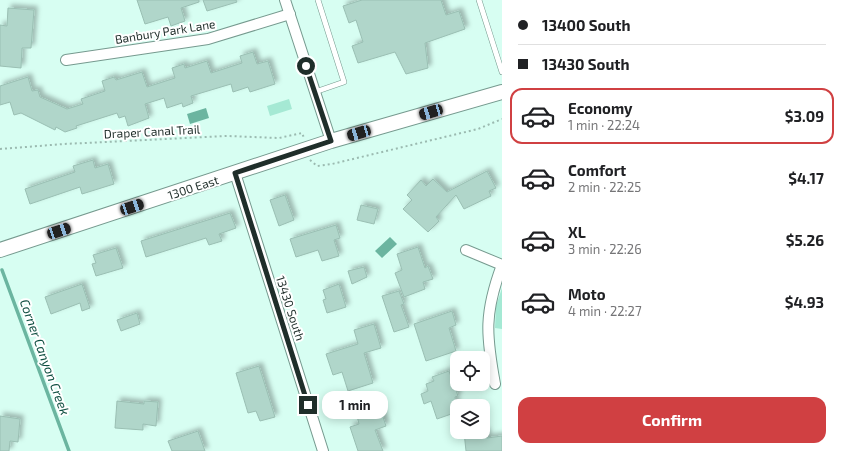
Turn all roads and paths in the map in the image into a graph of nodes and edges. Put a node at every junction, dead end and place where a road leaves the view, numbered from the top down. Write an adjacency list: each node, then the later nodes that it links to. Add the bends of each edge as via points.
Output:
1 (285, 0): 4 (street)
2 (318, 0): 7 (lane, via 344,82)
3 (479, 0): 6 (lane)
4 (290, 14): 5 (street, Banbury Park Lane, via 208,39); 7 (street)
5 (66, 60)
6 (502, 72)
7 (315, 92): 11 (street)
8 (502, 92): 11 (main road, 1300 East)
9 (502, 119): 13 (path, via 478,129 332,164 316,166)
10 (303, 135): 12 (path, Draper Canal Trail, via 302,133 279,138 227,136)
11 (331, 141): 14 (main road, 1300 East)
12 (0, 149)
13 (310, 160)
14 (235, 173): 15 (main road, 1300 East); 19 (street, 13430 South)
15 (0, 250)
16 (466, 250): 17 (street)
17 (502, 265): 18 (street, via 490,299 488,319)
18 (495, 384)
19 (323, 451)

